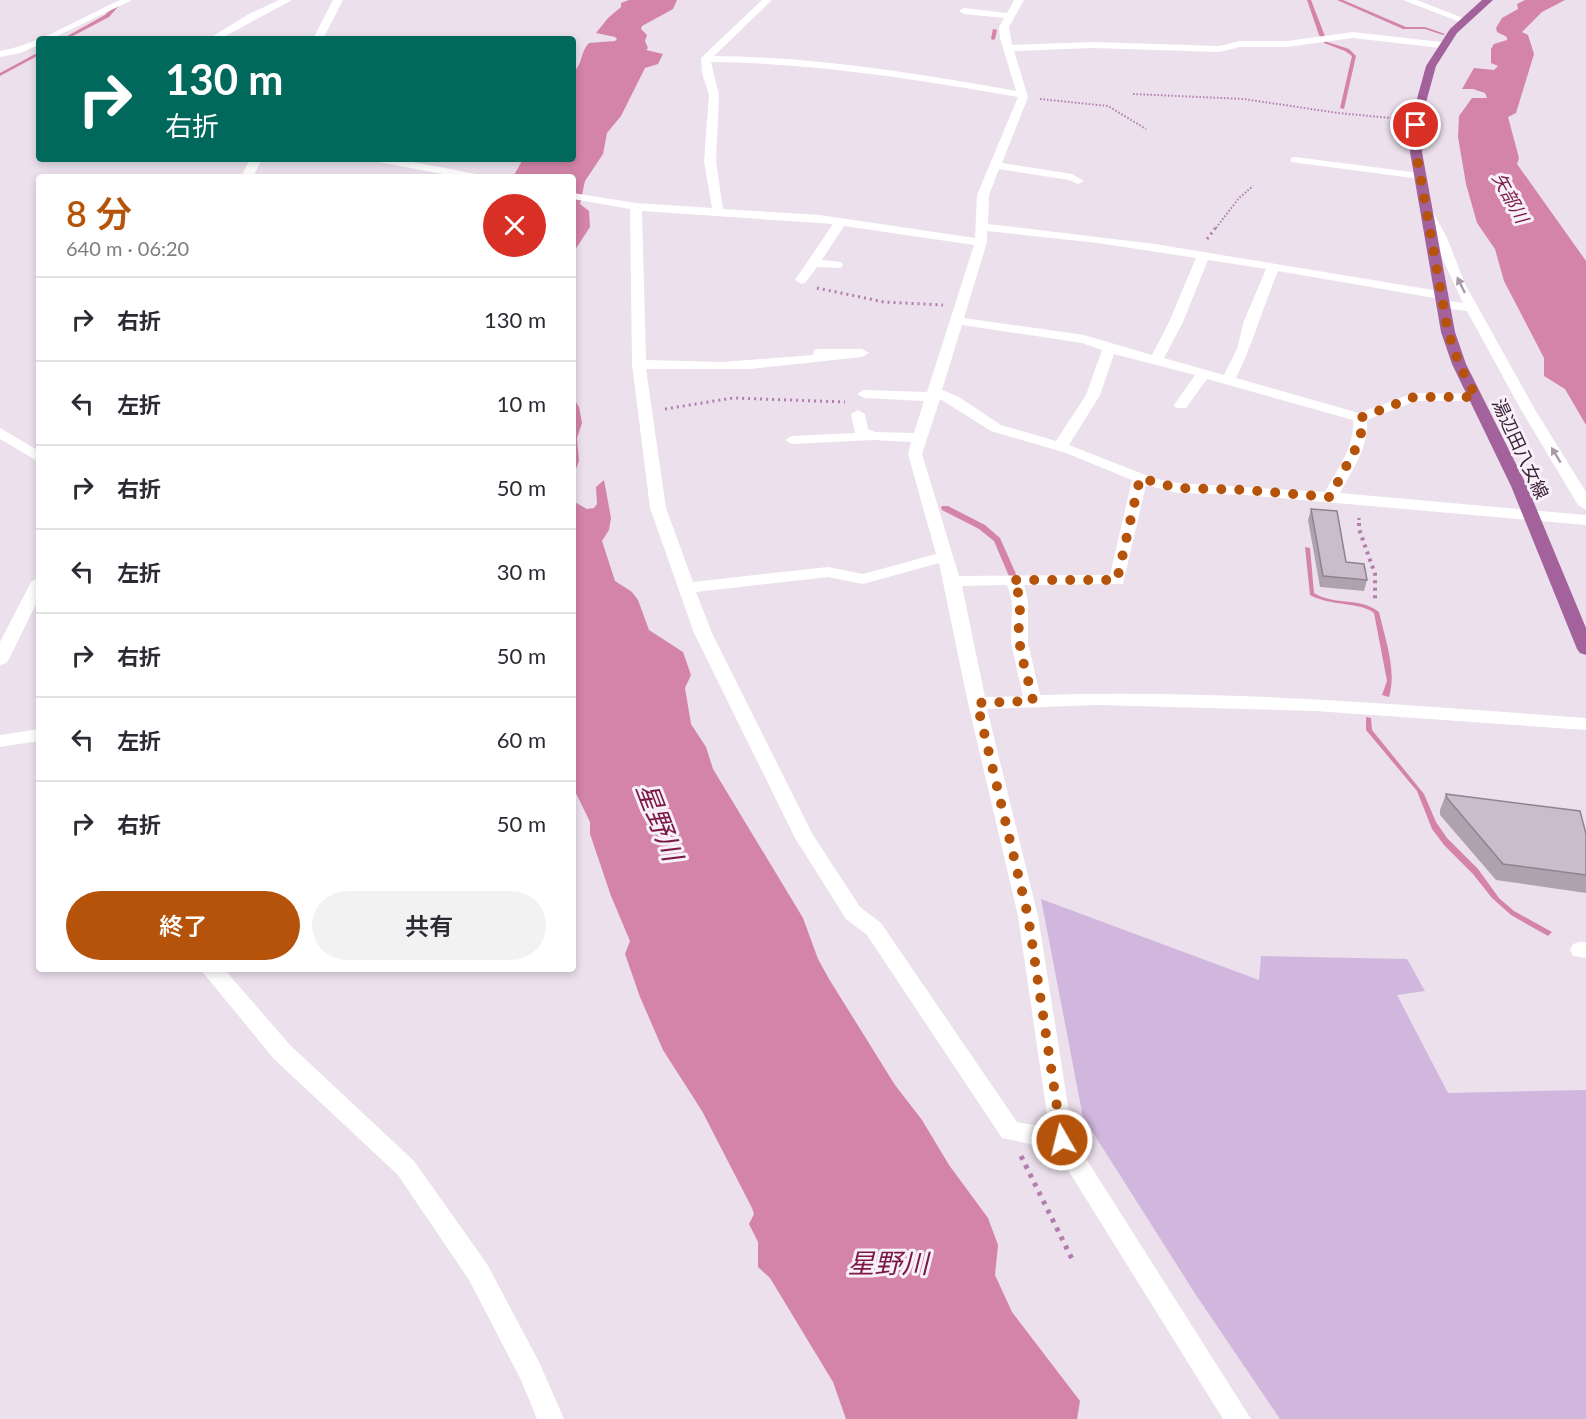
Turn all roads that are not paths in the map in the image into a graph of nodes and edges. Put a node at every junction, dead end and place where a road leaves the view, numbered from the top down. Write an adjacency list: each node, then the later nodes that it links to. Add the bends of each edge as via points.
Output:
1 (127, 0): 11 (street)
2 (287, 0): 12 (street)
3 (338, 0): 13 (street)
4 (767, 0): 20 (street)
5 (1019, 0): 9 (street)
6 (1408, 0): 10 (street)
7 (1488, 0): 10 (main road, 湯辺田八女線)
8 (964, 10): 9 (street)
9 (1011, 16): 18 (street, via 1004,27)
10 (1463, 20): 15 (main road, 湯辺田八女線)
11 (50, 36)
12 (218, 36)
13 (320, 36)
14 (36, 42): 16 (street)
15 (1441, 45): 18 (street, via 1353,35 1219,49 1093,45); 26 (main road, 湯辺田八女線, via 1420,96 1416,152)
16 (26, 47): 17 (street); 19 (street)
17 (36, 47)
18 (1008, 48): 21 (street)
19 (0, 54)
20 (706, 59): 21 (street, via 820,64 913,75); 31 (street, via 714,95 710,160)
21 (1023, 96): 24 (street)
22 (1295, 160): 26 (street)
23 (395, 162): 25 (street)
24 (995, 165): 27 (street); 33 (street, via 983,195)
25 (460, 174)
26 (1420, 177): 30 (main road, 湯辺田八女線)
27 (1078, 181)
28 (576, 197): 29 (street)
29 (636, 207): 31 (street); 46 (street)
30 (1425, 208): 40 (main road, 湯辺田八女線); 41 (street, one-way to 30)
31 (718, 212): 32 (street)
32 (840, 223): 34 (street); 36 (street)
33 (983, 227): 34 (street); 35 (street, via 1061,233)
34 (981, 242): 42 (street)
35 (1199, 255): 38 (street); 45 (street, via 1176,322)
36 (814, 263): 37 (street); 39 (street)
37 (837, 266)
38 (1273, 268): 40 (street); 48 (street, via 1244,349)
39 (801, 280)
40 (1441, 300): 41 (street); 50 (main road, 湯辺田八女線, via 1459,364)
41 (1473, 308): 61 (street, one-way to 41)
42 (960, 314): 43 (street, via 1084,339); 49 (street)
43 (1109, 348): 45 (street); 57 (street, via 1093,395)
44 (819, 352): 46 (street, via 862,353 739,367)
45 (1155, 360): 47 (street)
46 (639, 364): 68 (street, via 658,508)
47 (1204, 373): 48 (street); 51 (street)
48 (1228, 380): 52 (street)
49 (935, 395): 54 (street, via 858,404 861,431); 55 (street); 57 (street, via 954,400 996,428)
50 (1476, 397): 52 (street, via 1414,397); 62 (main road, 湯辺田八女線)
51 (1181, 405)
52 (1360, 418): 60 (street, via 1357,446)
53 (0, 432): 58 (street)
54 (873, 436): 55 (street); 56 (street)
55 (920, 438): 64 (street, via 915,454)
56 (792, 440)
57 (1060, 447): 59 (street)
58 (36, 456)
59 (1140, 478): 60 (street, via 1177,488); 65 (street, via 1117,580)
60 (1330, 497): 62 (street)
61 (1586, 505)
62 (1531, 516): 63 (street); 69 (main road, 湯辺田八女線)
63 (1586, 520)
64 (946, 556): 66 (street); 68 (street, via 863,579 828,572)
65 (1012, 580): 66 (street); 71 (street, via 1022,605 1018,636)
66 (953, 581): 72 (street)
67 (36, 588): 70 (street)
68 (686, 588): 77 (street, via 703,633 805,838 853,913 874,929 1010,1131)
69 (1586, 649)
70 (0, 659)
71 (1033, 701): 72 (street); 73 (street, via 1315,705)
72 (977, 703): 77 (street, via 1028,916)
73 (1586, 724)
74 (36, 735): 75 (street)
75 (0, 741)
76 (214, 972): 78 (street, via 282,1052 406,1168 478,1272)
77 (1062, 1140): 79 (street)
78 (551, 1419)
79 (1238, 1419)

